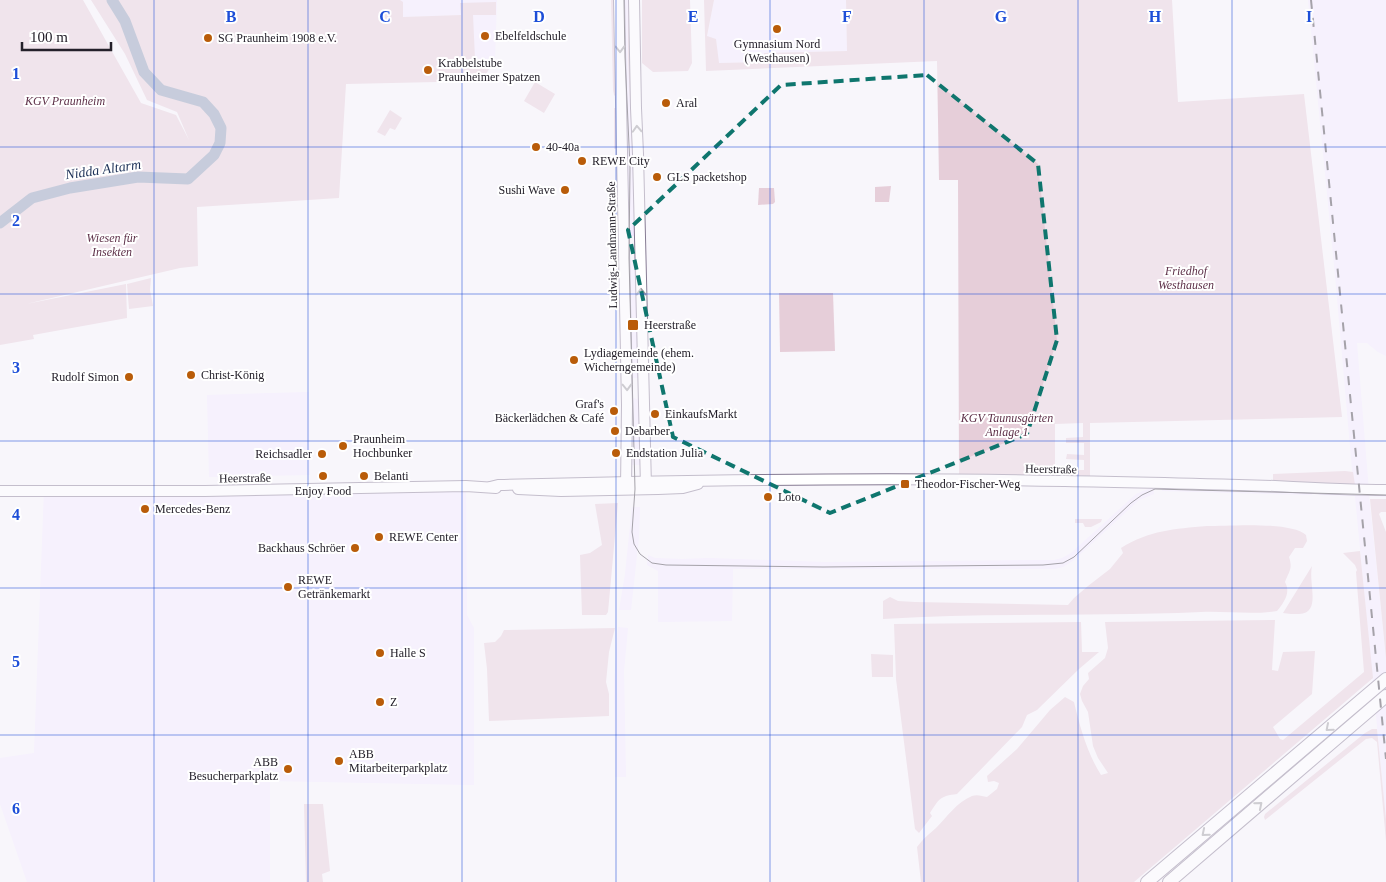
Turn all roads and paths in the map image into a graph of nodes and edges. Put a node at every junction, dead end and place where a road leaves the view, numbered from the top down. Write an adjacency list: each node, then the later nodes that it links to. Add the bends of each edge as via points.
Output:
1 (618, 0): 4 (main road, Ludwig-Landmann-Straße, one-way to 4)
2 (634, 0): 3 (main road, one-way to 2)
3 (645, 485): 4 (main road, Heerstraße); 5 (main road, Heerstraße, via 716,480 1063,481)
4 (626, 486): 6 (main road, Heerstraße, via 560,483 490,487)
5 (1386, 490)
6 (0, 491)
7 (1386, 679): 9 (highway, one-way to 9)
8 (1386, 696): 10 (highway, one-way to 8)
9 (1148, 882)
10 (1169, 882)

